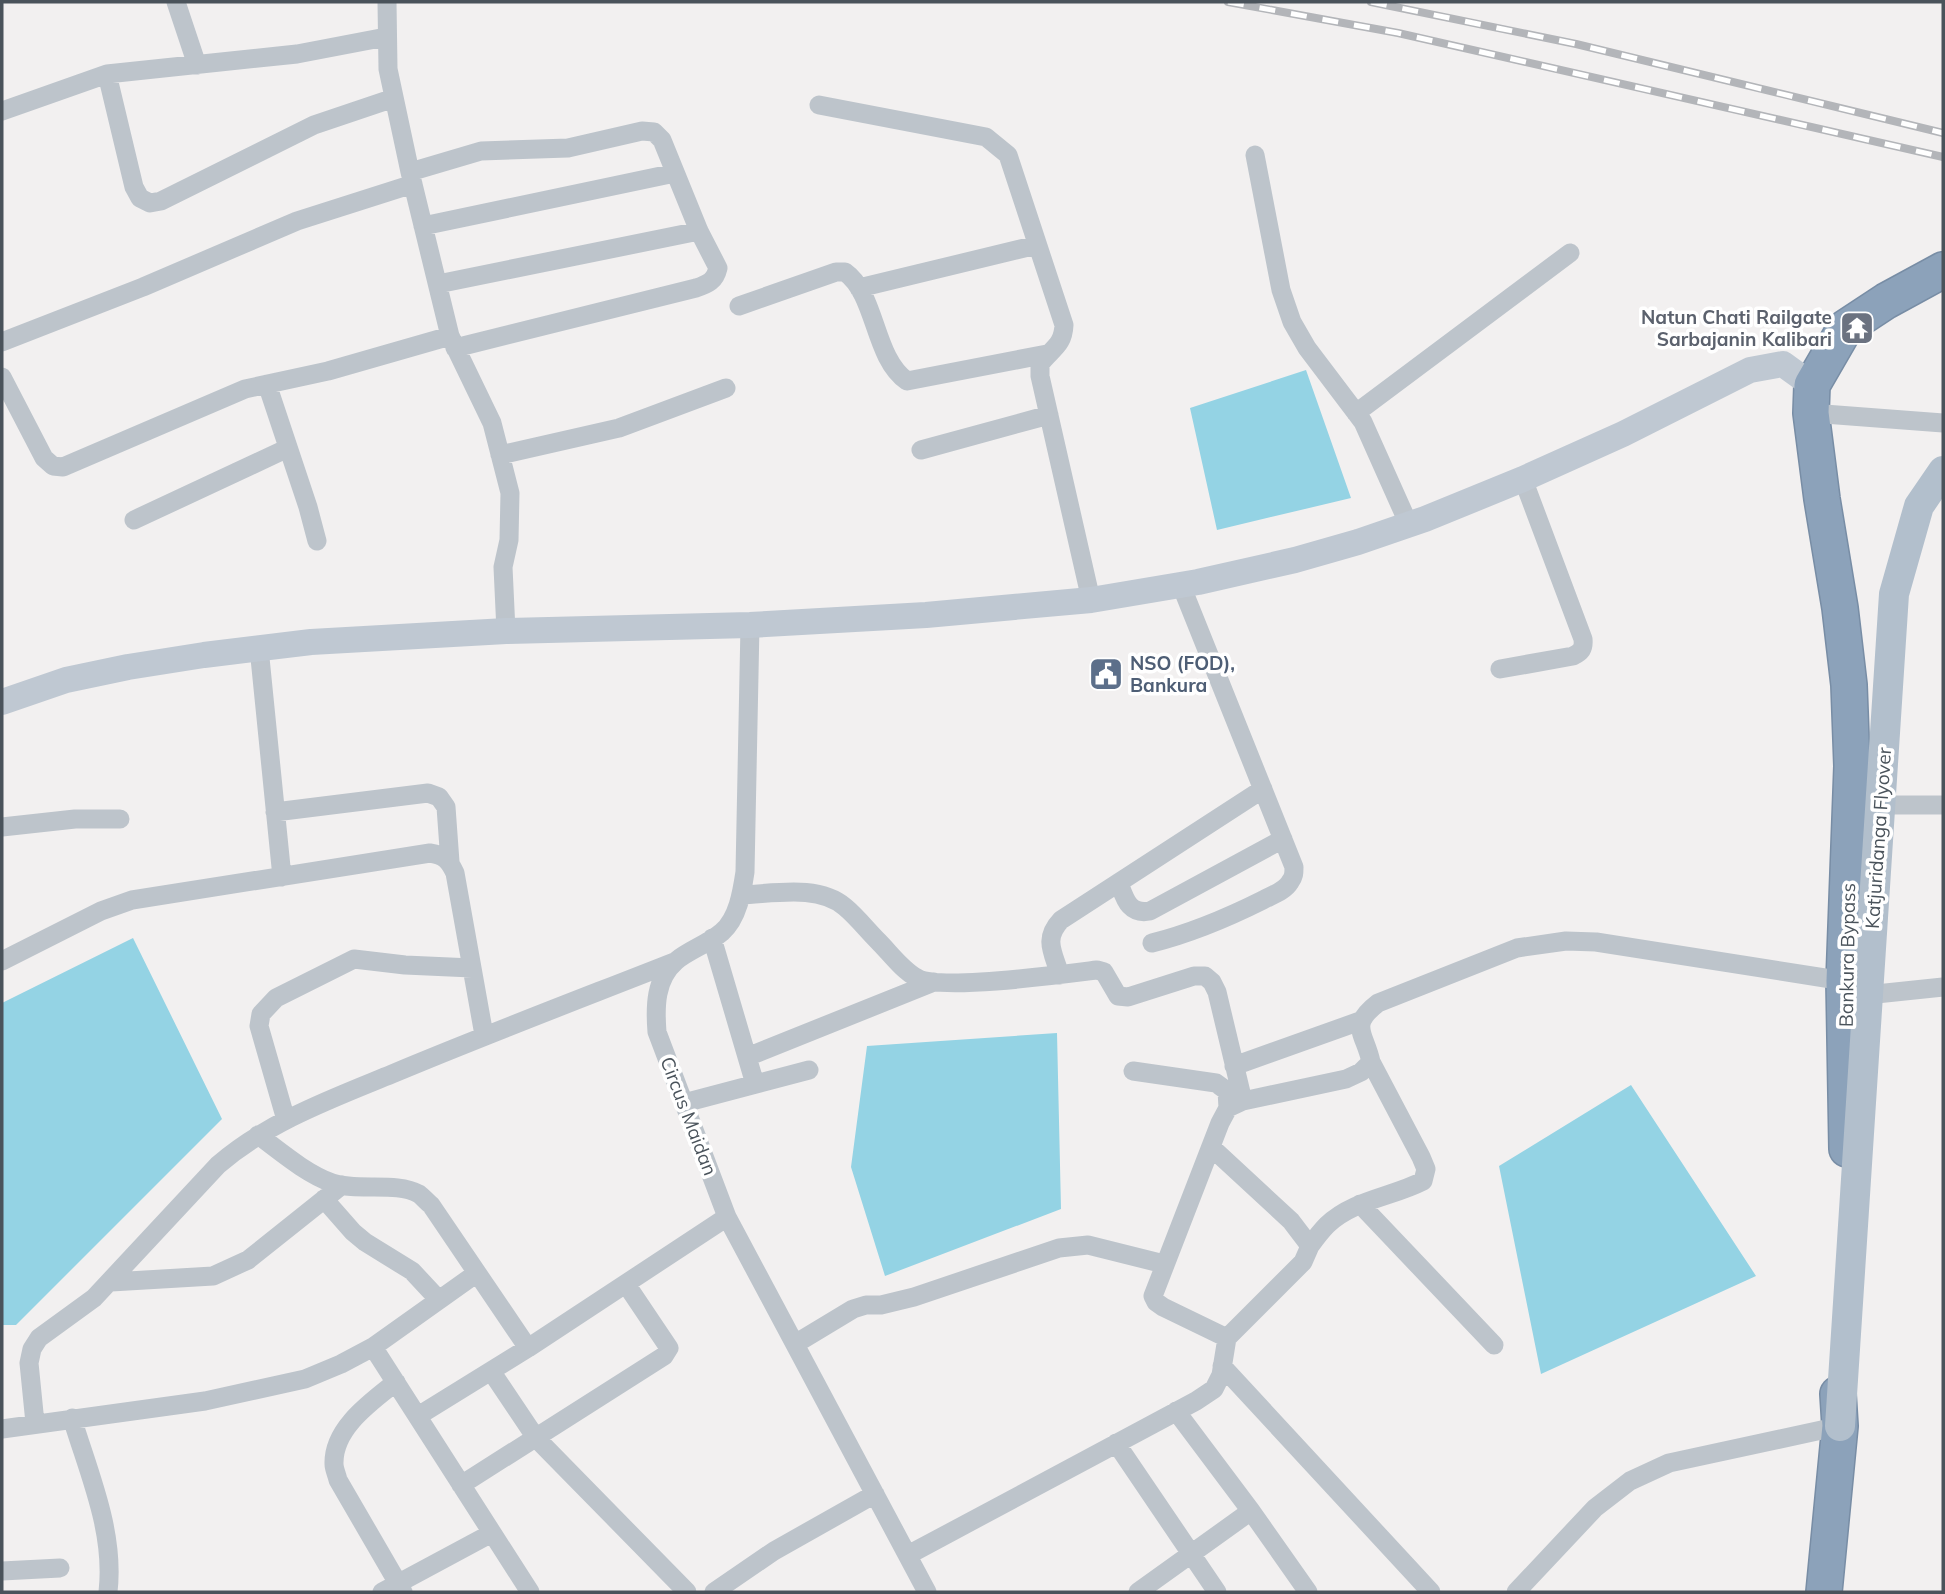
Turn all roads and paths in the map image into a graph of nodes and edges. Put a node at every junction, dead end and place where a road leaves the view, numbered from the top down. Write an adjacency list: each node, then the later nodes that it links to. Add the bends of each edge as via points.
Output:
1 (176, 2): 4 (street)
2 (387, 2): 3 (street)
3 (386, 37): 4 (street, via 297,54); 6 (street)
4 (197, 65): 5 (street)
5 (107, 74): 6 (street, via 134,187 140,198 150,203 184,192 314,125); 8 (street)
6 (394, 98): 11 (street)
7 (819, 105): 14 (street, via 986,137 1008,155)
8 (2, 111)
9 (1255, 155): 27 (street, via 1281,290 1292,322)
10 (675, 173): 11 (street, via 662,140 654,132 642,131 568,148 481,151); 12 (street); 13 (street)
11 (411, 178): 12 (street); 20 (street)
12 (423, 226): 17 (street)
13 (699, 231): 17 (street); 21 (street, via 718,268 710,283)
14 (1037, 245): 18 (street); 22 (street, via 1064,325 1064,337)
15 (1570, 253): 27 (street)
16 (1943, 270): 26 (highway, via 1845,328)
17 (438, 285): 21 (street)
18 (859, 288): 19 (street, via 853,277 836,272); 22 (street, via 883,346 907,380)
19 (739, 306)
20 (2, 342)
21 (453, 342): 24 (street); 32 (street, via 492,423)
22 (1047, 354): 28 (street, via 1040,364 1040,376)
23 (2, 377): 24 (street, via 44,458 63,467)
24 (267, 383): 30 (street)
25 (726, 388): 32 (street, via 619,428)
26 (1811, 399): 29 (street); 34 (street, via 1783,364 1750,370); 47 (highway, Bankura Bypass, via 1849,685)
27 (1356, 413): 36 (street)
28 (1049, 415): 31 (street); 39 (street)
29 (1943, 423)
30 (288, 448): 35 (street); 37 (street)
31 (921, 450)
32 (500, 455): 41 (street, via 510,493 503,567)
33 (1943, 471): 100 (main road, Katjuridanga Flyover, bridge, via 1919,506 1894,594)
34 (1523, 479): 36 (street); 43 (street, via 1584,646 1573,656)
35 (134, 520)
36 (1409, 525): 38 (street, via 1295,560)
37 (317, 541)
38 (1181, 584): 39 (street); 45 (street)
39 (1091, 600): 40 (street)
40 (750, 625): 41 (street); 55 (street)
41 (506, 631): 42 (street)
42 (259, 648): 44 (street, via 66,680); 48 (street)
43 (1500, 669)
44 (2, 702)
45 (1263, 789): 51 (street); 54 (street)
46 (1943, 805): 47 (street)
47 (1851, 806): 64 (highway, Bankura Bypass)
48 (275, 812): 52 (street, via 428,793 439,797 446,807); 53 (street)
49 (120, 819): 50 (street)
50 (2, 827)
51 (1283, 839): 54 (street, via 1150,911 1132,909); 57 (street, via 1294,867 1289,885 1220,922)
52 (450, 862): 53 (street, via 430,853); 60 (street)
53 (282, 877): 58 (street, via 132,901 101,911)
54 (1119, 883): 61 (street, via 1053,929 1049,938)
55 (741, 895): 56 (street, via 723,931); 62 (street, via 811,893 829,897 844,906 918,979)
56 (712, 938): 59 (street); 67 (street)
57 (1152, 943)
58 (2, 961)
59 (674, 962): 66 (street); 73 (street, Circus Maidan, via 662,980 655,1006 657,1032)
60 (472, 968): 66 (street); 75 (street, via 354,959 276,998 261,1014 259,1026)
61 (1060, 975): 62 (street); 69 (street, via 1104,972 1112,990 1128,997 1205,976 1217,992)
62 (934, 982): 67 (street)
63 (1943, 987): 64 (street)
64 (1845, 989): 65 (street, via 1596,942 1566,941 1492,956 1378,1003); 100 (highway, Bankura Bypass, via 1847,1165 1835,1327)
65 (1360, 1021): 68 (street); 69 (street)
66 (484, 1035): 75 (street)
67 (747, 1057): 72 (street)
68 (1371, 1062): 74 (street, via 1346,1079); 80 (street, via 1426,1169 1423,1181 1408,1189)
69 (1234, 1066): 74 (street)
70 (809, 1070): 72 (street)
71 (1133, 1071): 74 (street, via 1216,1083)
72 (755, 1084): 73 (street)
73 (684, 1103): 81 (street, Circus Maidan)
74 (1235, 1104): 77 (street)
75 (286, 1120): 76 (street)
76 (258, 1135): 78 (street, via 311,1173); 85 (street, via 218,1165)
77 (1211, 1147): 82 (street, via 1291,1222); 83 (street)
78 (342, 1185): 79 (street); 84 (street, via 418,1194 431,1205)
79 (324, 1199): 85 (street, via 247,1261 222,1273); 87 (street, via 353,1232 412,1271)
80 (1360, 1204): 82 (street, via 1328,1224); 90 (street)
81 (727, 1217): 86 (street); 89 (street, Circus Maidan)
82 (1310, 1247): 88 (street, via 1303,1262)
83 (1164, 1264): 88 (street, via 1153,1296 1156,1302); 89 (street, via 1088,1245 1059,1248 914,1297 853,1309)
84 (477, 1273): 87 (street); 92 (street)
85 (111, 1282): 99 (street, via 46,1332 32,1349 29,1363)
86 (626, 1284): 92 (street); 102 (street, via 669,1348 653,1364)
87 (439, 1300): 91 (street)
88 (1227, 1338): 93 (street)
89 (795, 1344): 105 (street, Circus Maidan)
90 (1494, 1345)
91 (373, 1347): 95 (street); 98 (street, via 305,1379 260,1390)
92 (528, 1348): 94 (street)
93 (1222, 1366): 96 (street, via 1214,1389); 121 (street)
94 (491, 1371): 97 (street); 102 (street)
95 (396, 1382): 97 (street); 112 (street, via 360,1411 338,1443 334,1464)
96 (1176, 1411): 103 (street); 106 (street)
97 (418, 1416): 104 (street)
98 (72, 1418): 99 (street); 113 (street, via 104,1522)
99 (35, 1423): 101 (street)
100 (1840, 1426): 122 (street, via 1669,1463 1630,1481 1595,1508); 123 (highway, Bankura Bypass)
101 (2, 1429)
102 (536, 1438): 104 (street); 115 (street)
103 (1116, 1443): 108 (street); 109 (street)
104 (461, 1485): 107 (street)
105 (875, 1494): 109 (street, Circus Maidan); 116 (street, via 774,1551)
106 (1251, 1511): 108 (street); 120 (street)
107 (492, 1533): 112 (street); 114 (street)
108 (1189, 1554): 118 (street); 119 (street)
109 (908, 1555): 117 (street, Circus Maidan)
110 (60, 1568): 111 (street)
111 (2, 1571)
112 (394, 1589)
113 (108, 1592)
114 (530, 1592)
115 (687, 1592)
116 (713, 1592)
117 (927, 1592)
118 (1138, 1592)
119 (1217, 1592)
120 (1308, 1592)
121 (1432, 1592)
122 (1516, 1592)
123 (1824, 1592)

